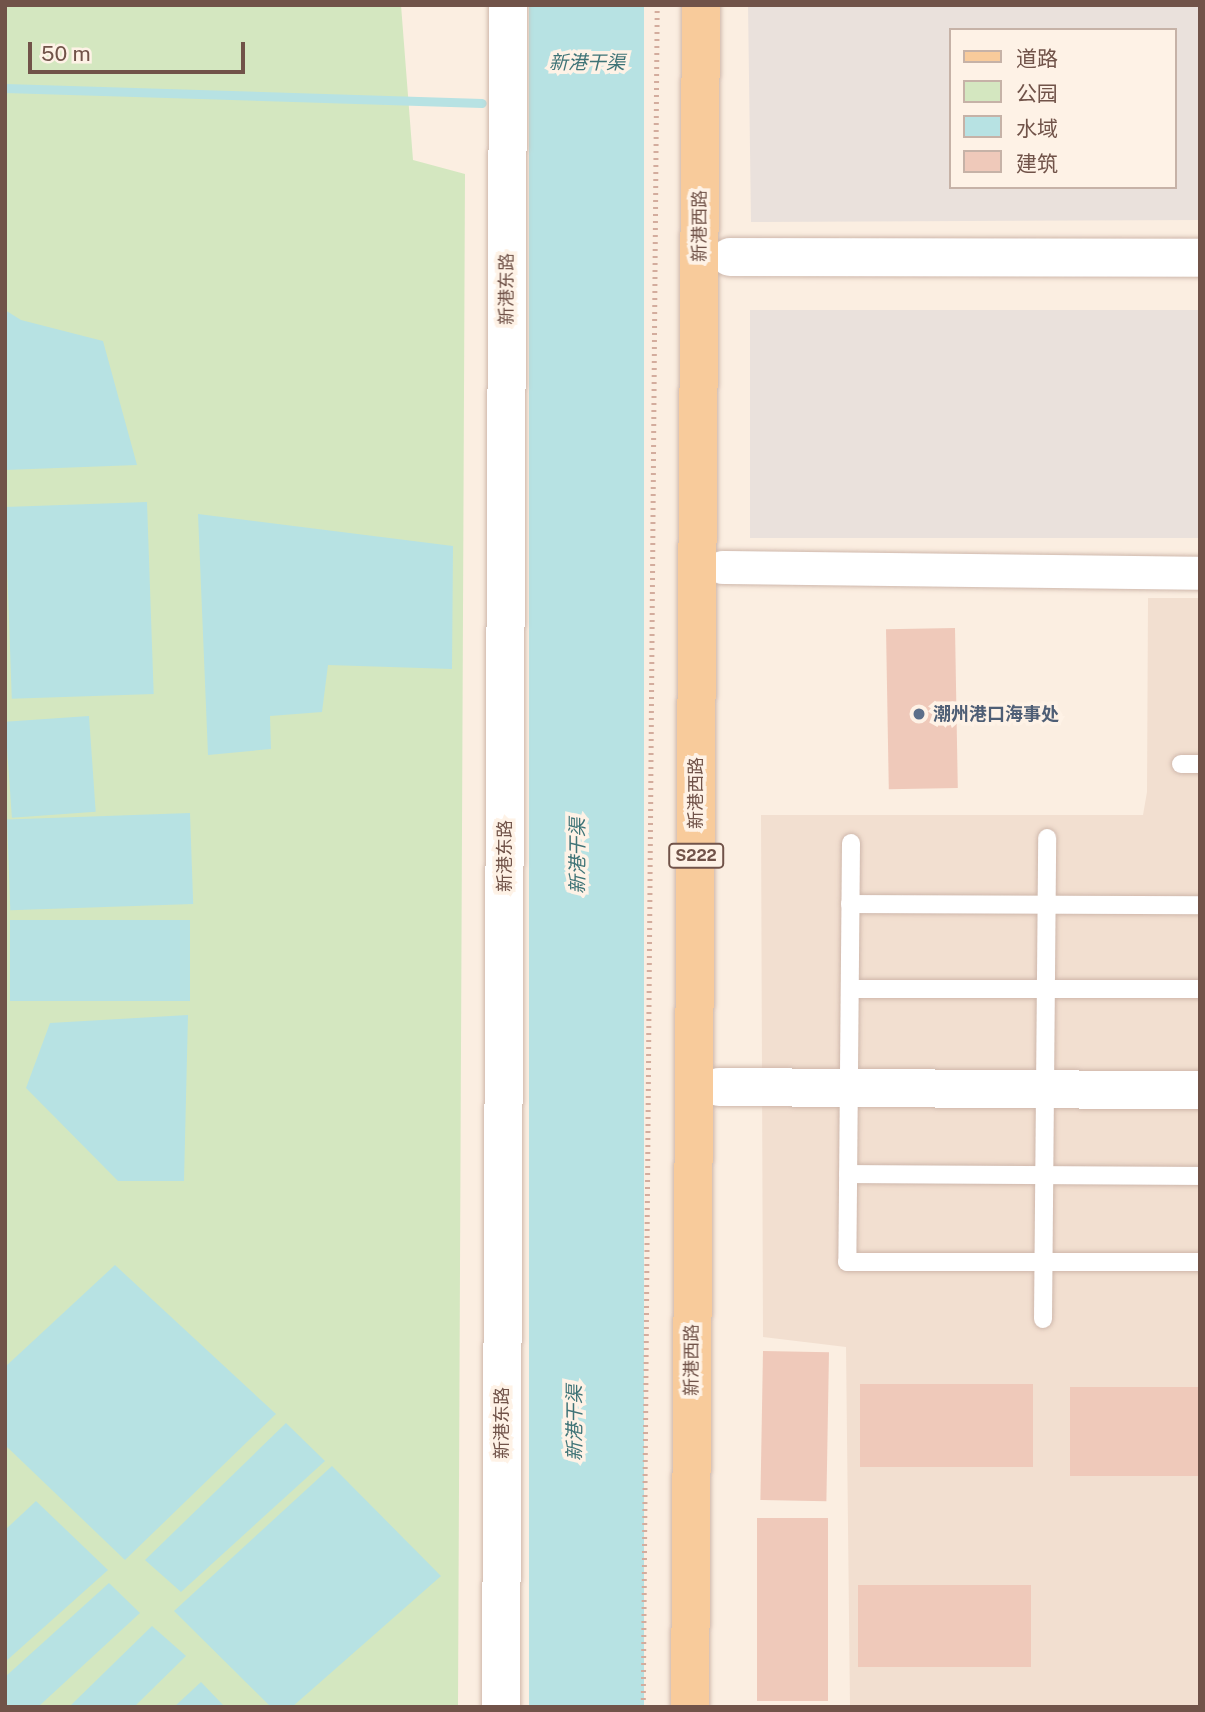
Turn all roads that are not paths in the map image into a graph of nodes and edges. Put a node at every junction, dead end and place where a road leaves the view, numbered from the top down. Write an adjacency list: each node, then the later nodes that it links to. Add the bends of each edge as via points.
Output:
1 (508, 5): 27 (main road, 新港东路)
2 (701, 5): 28 (main road, 新港西路 / S222)
3 (730, 257): 4 (main road)
4 (1200, 258)
5 (722, 567): 6 (street)
6 (1200, 573)
7 (1181, 764): 8 (lane)
8 (1200, 764)
9 (1047, 838): 12 (lane)
10 (851, 843): 11 (lane)
11 (850, 904): 12 (lane); 14 (lane)
12 (1046, 905): 13 (lane); 15 (lane)
13 (1200, 905)
14 (850, 989): 15 (lane); 18 (lane)
15 (1046, 989): 16 (lane); 19 (lane)
16 (1200, 989)
17 (719, 1087): 18 (main road)
18 (849, 1088): 19 (main road); 21 (lane)
19 (1045, 1090): 20 (main road); 22 (lane)
20 (1200, 1090)
21 (848, 1174): 22 (lane); 24 (lane, via 847,1262)
22 (1044, 1174): 23 (lane); 24 (lane)
23 (1200, 1176)
24 (1044, 1261): 25 (lane); 26 (lane)
25 (1200, 1262)
26 (1043, 1319)
27 (501, 1707)
28 (690, 1707)

